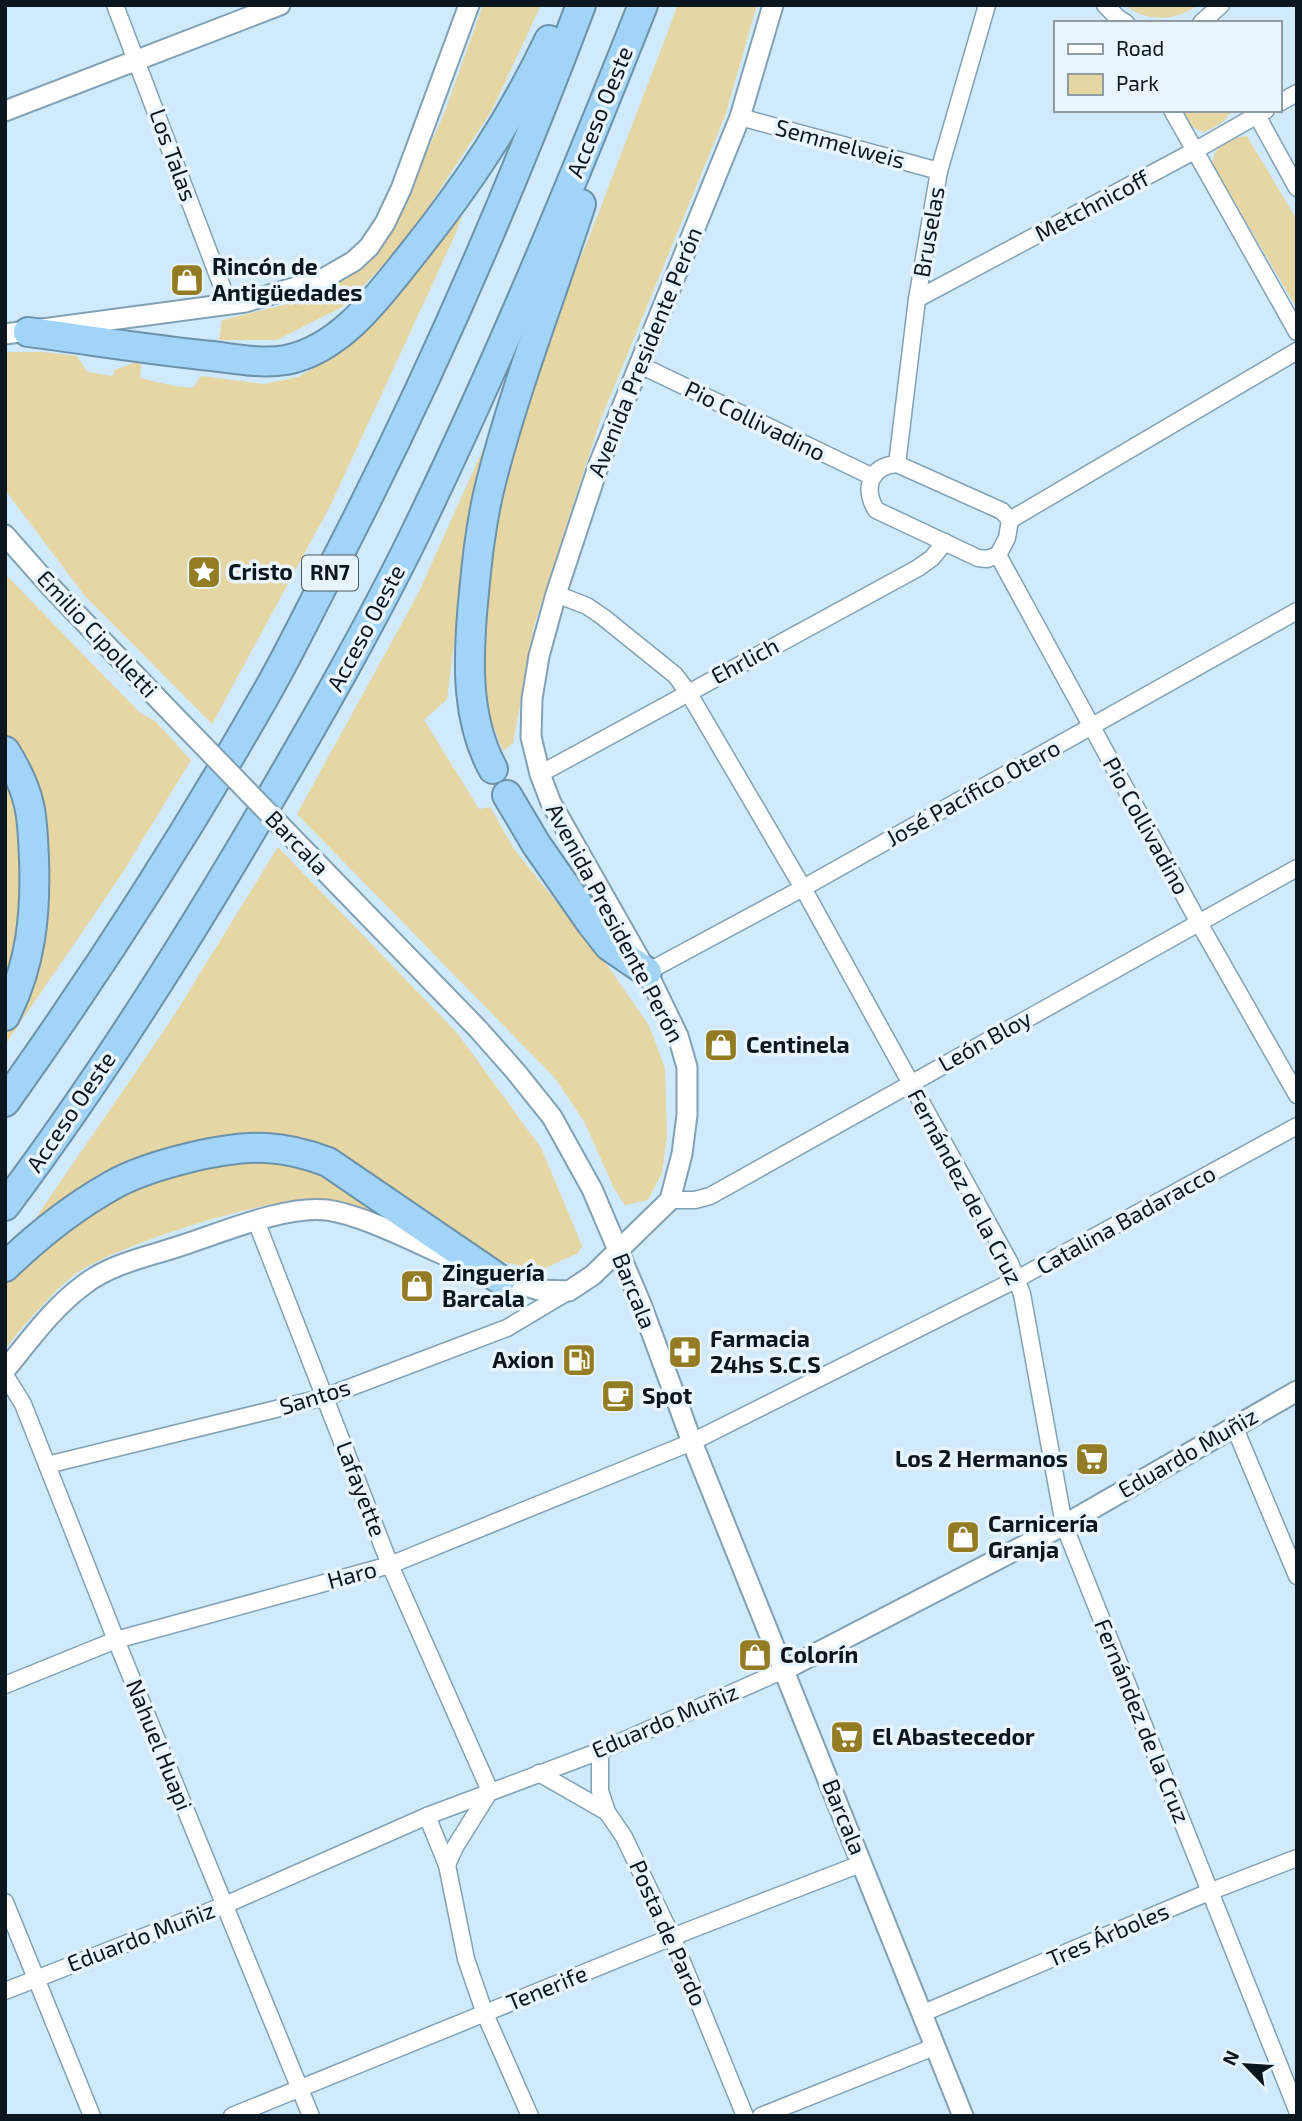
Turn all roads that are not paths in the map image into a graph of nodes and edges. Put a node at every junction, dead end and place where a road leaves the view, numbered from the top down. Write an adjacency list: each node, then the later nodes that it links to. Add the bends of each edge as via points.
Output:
1 (115, 5): 13 (street, Los Talas)
2 (280, 5): 13 (street)
3 (469, 5): 24 (street, via 401,189 369,247 321,280)
4 (566, 5): 26 (highway, via 531,78 459,195 380,295 325,345 286,360 264,361)
5 (581, 5): 51 (highway, RN7, via 493,226 349,536 268,690 181,838 80,997)
6 (644, 5): 41 (highway, via 491,484 476,562 470,677 474,718); 54 (highway, Acceso Oeste / RN7, via 499,357 348,665 191,930)
7 (773, 5): 19 (street, Avenida Presidente Perón)
8 (987, 5): 21 (street, Bruselas)
9 (1105, 5): 11 (street)
10 (1221, 5): 12 (street)
11 (1122, 21)
12 (1205, 21)
13 (138, 61): 16 (street); 24 (street, Los Talas)
14 (1297, 93): 15 (street)
15 (1281, 102)
16 (5, 111)
17 (1173, 112): 20 (street)
18 (1259, 112): 20 (street, Metchnicoff); 22 (street)
19 (740, 117): 21 (street, Semmelweis); 28 (street, Avenida Presidente Perón)
20 (1196, 150): 23 (street, Metchnicoff); 25 (street)
21 (939, 171): 23 (street, Bruselas)
22 (1297, 188)
23 (918, 299): 29 (street, Bruselas)
24 (229, 305): 26 (street)
25 (1297, 332)
26 (17, 333)
27 (1297, 351): 31 (street)
28 (638, 364): 30 (street, Pio Collivadino); 35 (street, Avenida Presidente Perón)
29 (897, 464): 30 (street); 31 (street, via 1002,511)
30 (873, 477): 33 (street, via 869,498 876,510)
31 (1010, 520): 34 (street)
32 (5, 535): 38 (street, Emilio Cipolletti)
33 (945, 542): 34 (street, via 978,558); 37 (street, Ehrlich, via 918,568)
34 (998, 555): 39 (street, Pio Collivadino)
35 (556, 594): 37 (street, Fernández de la Cruz, via 603,617 675,675); 42 (street, Avenida Presidente Perón, via 532,699 531,737)
36 (1297, 611): 39 (street, José Pacífico Otero)
37 (688, 692): 42 (street, Ehrlich); 45 (street, Fernández de la Cruz)
38 (162, 702): 56 (street, Barcala, bridge, via 478,1029 541,1101 592,1189)
39 (1092, 726): 45 (street, José Pacífico Otero); 46 (street, Pio Collivadino)
40 (5, 751): 48 (highway, via 29,804 34,881 26,966)
41 (493, 769)
42 (540, 774): 47 (street, Avenida Presidente Perón, via 551,803)
43 (508, 795): 47 (highway, via 536,844 609,946)
44 (1297, 868): 46 (street, León Bloy)
45 (803, 888): 47 (street, José Pacífico Otero); 49 (street, Fernández de la Cruz)
46 (1199, 923): 49 (street, León Bloy); 50 (street, Pio Collivadino)
47 (647, 972): 53 (street, Avenida Presidente Perón, via 687,1066 684,1141)
48 (5, 1016)
49 (909, 1083): 53 (street, León Bloy, via 710,1196); 58 (street, Fernández de la Cruz)
50 (1297, 1095)
51 (5, 1102)
52 (1297, 1126): 58 (street, Catalina Badaracco)
53 (670, 1200): 56 (street)
54 (5, 1206)
55 (256, 1221): 59 (street, via 298,1211 326,1210 351,1216); 61 (street, via 119,1266 86,1282 58,1307); 63 (street, Lafayette)
56 (618, 1251): 60 (street); 65 (street, Barcala)
57 (5, 1266): 59 (highway, via 34,1239 114,1184 199,1157 262,1148 305,1153 328,1162)
58 (1017, 1279): 65 (street, Catalina Badaracco); 67 (street, Fernández de la Cruz)
59 (501, 1280): 60 (street, via 550,1292)
60 (569, 1291): 63 (street, Santos, via 507,1328)
61 (5, 1372): 66 (street, Nahuel Huapi)
62 (1297, 1391): 64 (street, Eduardo Muñiz)
63 (325, 1397): 66 (street, Santos); 68 (street, Lafayette)
64 (1234, 1426): 67 (street, Eduardo Muñiz); 69 (street)
65 (692, 1442): 68 (street, Haro); 71 (street, Barcala)
66 (47, 1465): 70 (street, Nahuel Huapi)
67 (1064, 1525): 71 (street, Eduardo Muñiz); 81 (street, Fernández de la Cruz)
68 (390, 1565): 70 (street, Haro); 75 (street, Lafayette)
69 (1297, 1576)
70 (116, 1640): 72 (street, Haro); 83 (street, Nahuel Huapi)
71 (784, 1670): 73 (street, Eduardo Muñiz); 79 (street, Barcala)
72 (5, 1685)
73 (600, 1751): 74 (street, Eduardo Muñiz); 76 (street, Posta de Pardo, via 600,1791)
74 (539, 1773): 75 (street, Eduardo Muñiz); 76 (street)
75 (490, 1791): 77 (street, Eduardo Muñiz); 80 (street)
76 (607, 1812): 84 (street, Posta de Pardo, via 624,1837)
77 (427, 1816): 80 (street); 83 (street, Eduardo Muñiz)
78 (1297, 1858): 81 (street, Tres Árboles)
79 (863, 1863): 84 (street, Tenerife); 88 (street, Barcala)
80 (447, 1865): 87 (street, via 466,1959)
81 (1209, 1892): 88 (street, Tres Árboles); 91 (street, Fernández de la Cruz)
82 (5, 1902): 85 (street)
83 (225, 1905): 85 (street, Eduardo Muñiz); 90 (street, Nahuel Huapi)
84 (672, 1937): 87 (street, Tenerife); 96 (street, Posta de Pardo)
85 (36, 1979): 86 (street, Eduardo Muñiz); 92 (street)
86 (5, 1991)
87 (485, 2014): 90 (street, Tenerife); 95 (street)
88 (921, 2014): 89 (street, Barcala)
89 (934, 2047): 97 (street); 98 (street, Barcala)
90 (299, 2087): 93 (street, Tenerife); 94 (street, Nahuel Huapi)
91 (1297, 2110)
92 (92, 2116)
93 (232, 2116)
94 (311, 2116)
95 (530, 2116)
96 (745, 2116)
97 (761, 2116)
98 (963, 2116)

